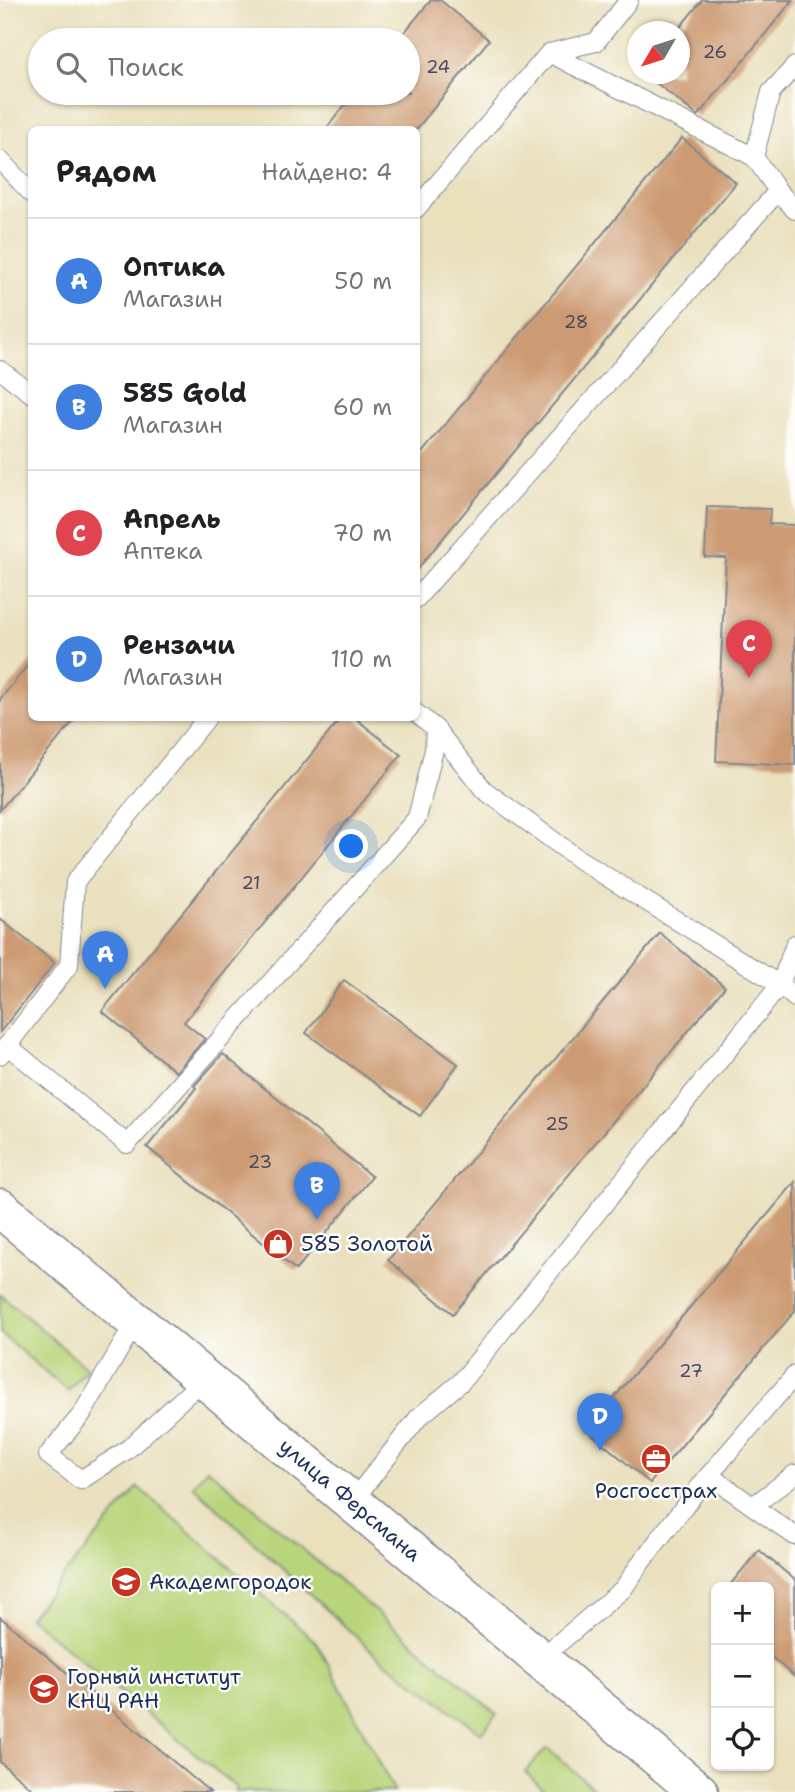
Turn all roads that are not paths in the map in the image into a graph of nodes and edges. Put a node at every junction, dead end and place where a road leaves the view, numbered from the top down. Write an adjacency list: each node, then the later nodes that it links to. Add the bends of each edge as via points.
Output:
1 (629, 0): 2 (lane, via 596,42)
2 (549, 52): 4 (lane); 8 (lane)
3 (795, 66): 4 (lane, via 771,92)
4 (754, 157): 7 (lane)
5 (0, 160): 6 (lane)
6 (28, 190)
7 (778, 191): 9 (lane); 10 (lane); 13 (lane)
8 (420, 204)
9 (795, 210)
10 (795, 215)
11 (0, 370): 12 (lane)
12 (28, 391)
13 (420, 594)
14 (420, 716): 16 (lane)
15 (205, 721): 20 (lane, via 75,882 69,965)
16 (435, 728): 18 (lane, via 484,790 580,860); 20 (lane, via 417,818 127,1144)
17 (795, 944): 18 (lane)
18 (780, 985): 19 (lane); 27 (lane, via 461,1382 419,1417)
19 (795, 998)
20 (3, 1050)
21 (0, 1208): 22 (street, улица Ферсмана)
22 (136, 1321): 24 (street, улица Ферсмана); 24 (lane, via 82,1414 48,1455 81,1480 127,1450)
23 (795, 1375): 26 (lane)
24 (205, 1378): 27 (street, улица Ферсмана)
25 (795, 1474): 28 (lane)
26 (709, 1475): 28 (lane); 30 (lane, via 623,1589)
27 (351, 1503): 30 (street, улица Ферсмана)
28 (753, 1506): 29 (lane)
29 (795, 1536)
30 (541, 1658): 31 (street, улица Ферсмана)
31 (699, 1792)

